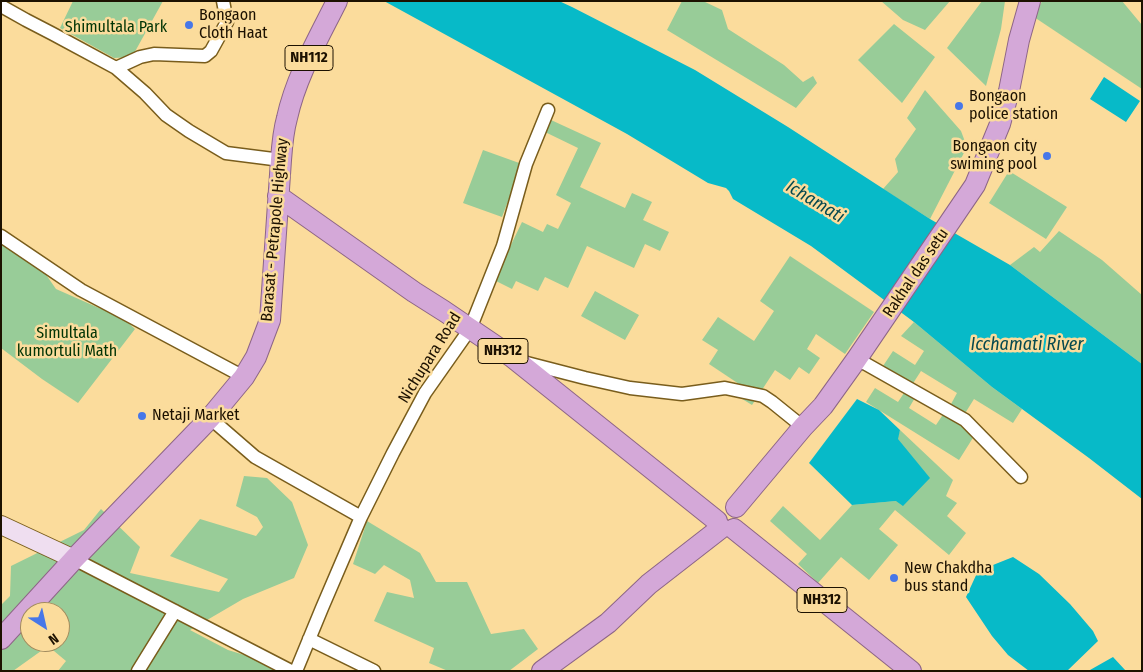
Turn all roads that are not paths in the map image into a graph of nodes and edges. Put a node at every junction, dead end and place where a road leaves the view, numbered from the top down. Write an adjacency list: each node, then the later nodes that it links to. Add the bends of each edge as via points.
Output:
1 (223, 1): 5 (street, via 227,22 212,52 205,56 154,54)
2 (337, 1): 7 (highway, Barasat - Petrapole Highway / NH112, via 297,84 287,117)
3 (1030, 1): 12 (highway, Rakhal das setu, via 1000,124 975,185)
4 (1, 6): 5 (street)
5 (116, 68): 7 (street, via 166,115 226,153)
6 (548, 110): 10 (street, Nichupara Road, via 526,164 503,246)
7 (281, 160): 8 (highway, Barasat - Petrapole Highway / NH112)
8 (278, 196): 10 (highway, NH312); 13 (highway, Barasat - Petrapole Highway / NH112, via 270,320 256,357)
9 (1, 236): 13 (street, via 81,290)
10 (470, 329): 11 (highway, NH312); 17 (street, Nichupara Road, via 425,393)
11 (512, 357): 15 (street, via 630,388 682,394 725,388 763,396); 19 (highway, NH312)
12 (858, 358): 15 (highway, Rakhal das setu); 16 (street, via 966,420)
13 (244, 376): 14 (highway, Barasat - Petrapole Highway / NH112)
14 (210, 418): 17 (street, via 255,457); 20 (highway, Barasat - Petrapole Highway / NH112)
15 (804, 426): 19 (highway, Rakhal das setu, via 736,507 741,512 740,525)
16 (1020, 477)
17 (361, 518): 23 (street, Nichupara Road)
18 (1, 525): 20 (main road)
19 (724, 526): 24 (highway, NH312); 29 (highway, via 649,584 608,623)
20 (74, 559): 21 (street); 22 (highway, Barasat - Petrapole Highway / NH112)
21 (175, 611): 25 (street); 26 (street)
22 (1, 639)
23 (309, 639): 27 (street, Nichupara Road); 28 (street)
24 (900, 667)
25 (138, 671)
26 (291, 671)
27 (296, 671)
28 (374, 671)
29 (542, 671)

